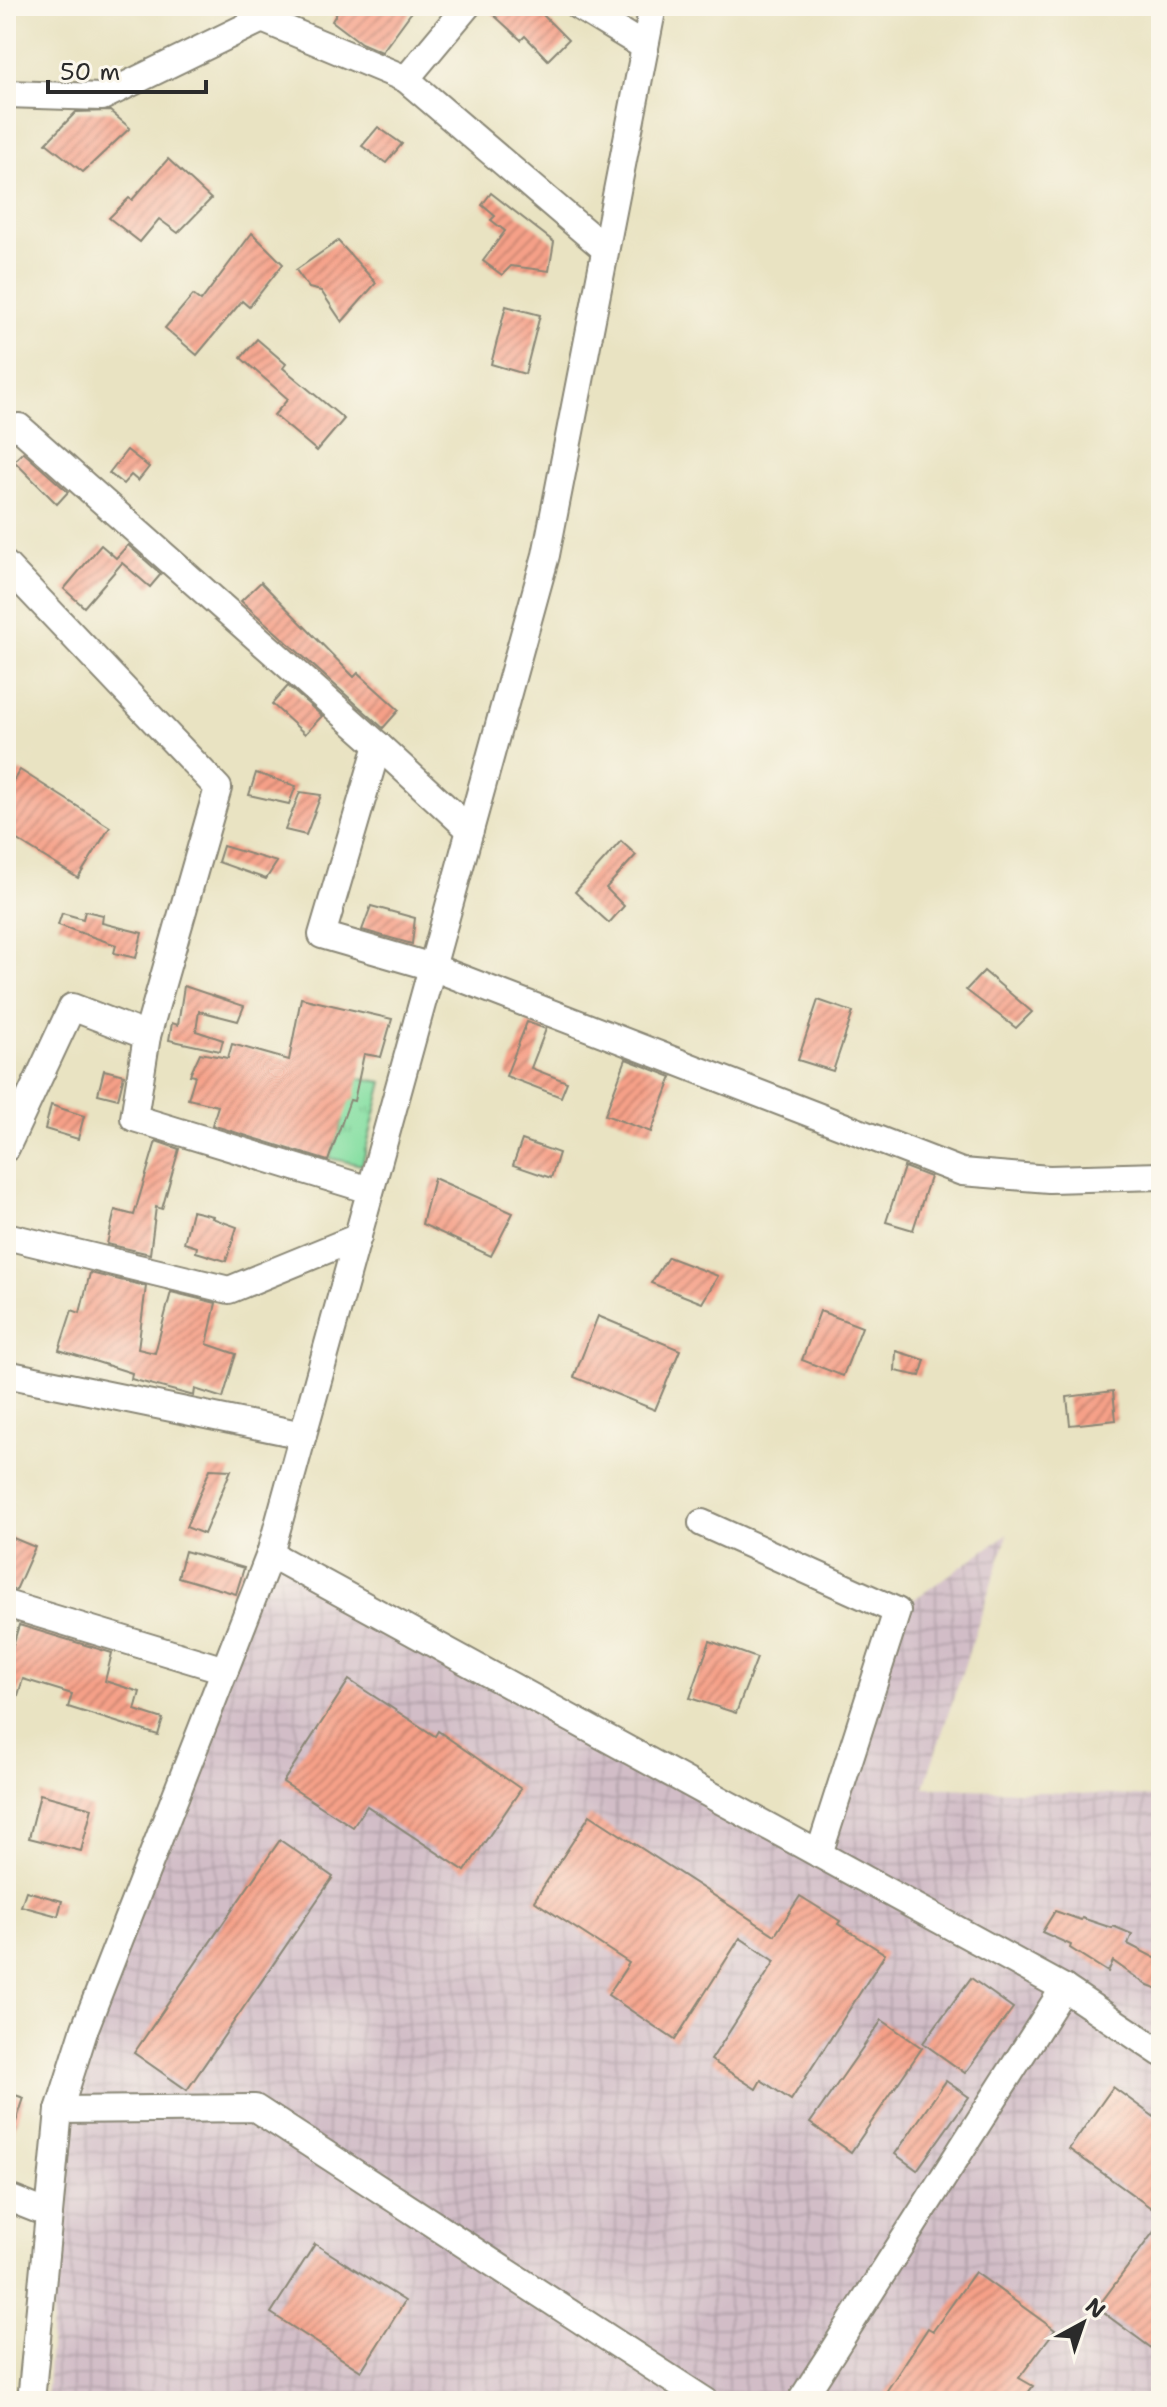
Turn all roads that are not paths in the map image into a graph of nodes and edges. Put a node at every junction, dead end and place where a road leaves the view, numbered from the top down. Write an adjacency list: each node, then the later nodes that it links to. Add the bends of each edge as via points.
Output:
1 (467, 6): 6 (street)
2 (578, 6): 5 (street)
3 (653, 6): 5 (street)
4 (267, 12): 6 (street); 7 (street, via 102,97)
5 (645, 47): 8 (street)
6 (406, 79): 8 (street)
7 (6, 94)
8 (605, 249): 12 (street, via 546,555)
9 (19, 427): 11 (street)
10 (6, 565): 14 (street, via 218,788)
11 (378, 745): 12 (street); 13 (street, via 322,935)
12 (470, 830): 13 (street)
13 (432, 967): 16 (street, via 962,1172 1049,1179); 17 (street)
14 (147, 1036): 15 (street, via 72,1007); 17 (street, via 134,1118)
15 (6, 1148)
16 (1161, 1176)
17 (370, 1190): 19 (street)
18 (6, 1236): 19 (street, via 229,1290)
19 (358, 1237): 21 (street)
20 (6, 1374): 21 (street)
21 (303, 1435): 23 (street)
22 (702, 1523): 26 (street, via 897,1611)
23 (270, 1554): 25 (street); 26 (street)
24 (6, 1604): 25 (street)
25 (225, 1670): 29 (street, via 85,2028)
26 (819, 1854): 27 (street)
27 (1064, 1988): 28 (street); 34 (street)
28 (1161, 2053)
29 (59, 2110): 31 (street); 33 (street, via 255,2108)
30 (6, 2197): 31 (street)
31 (49, 2214): 32 (street)
32 (31, 2401)
33 (705, 2401)
34 (801, 2401)

